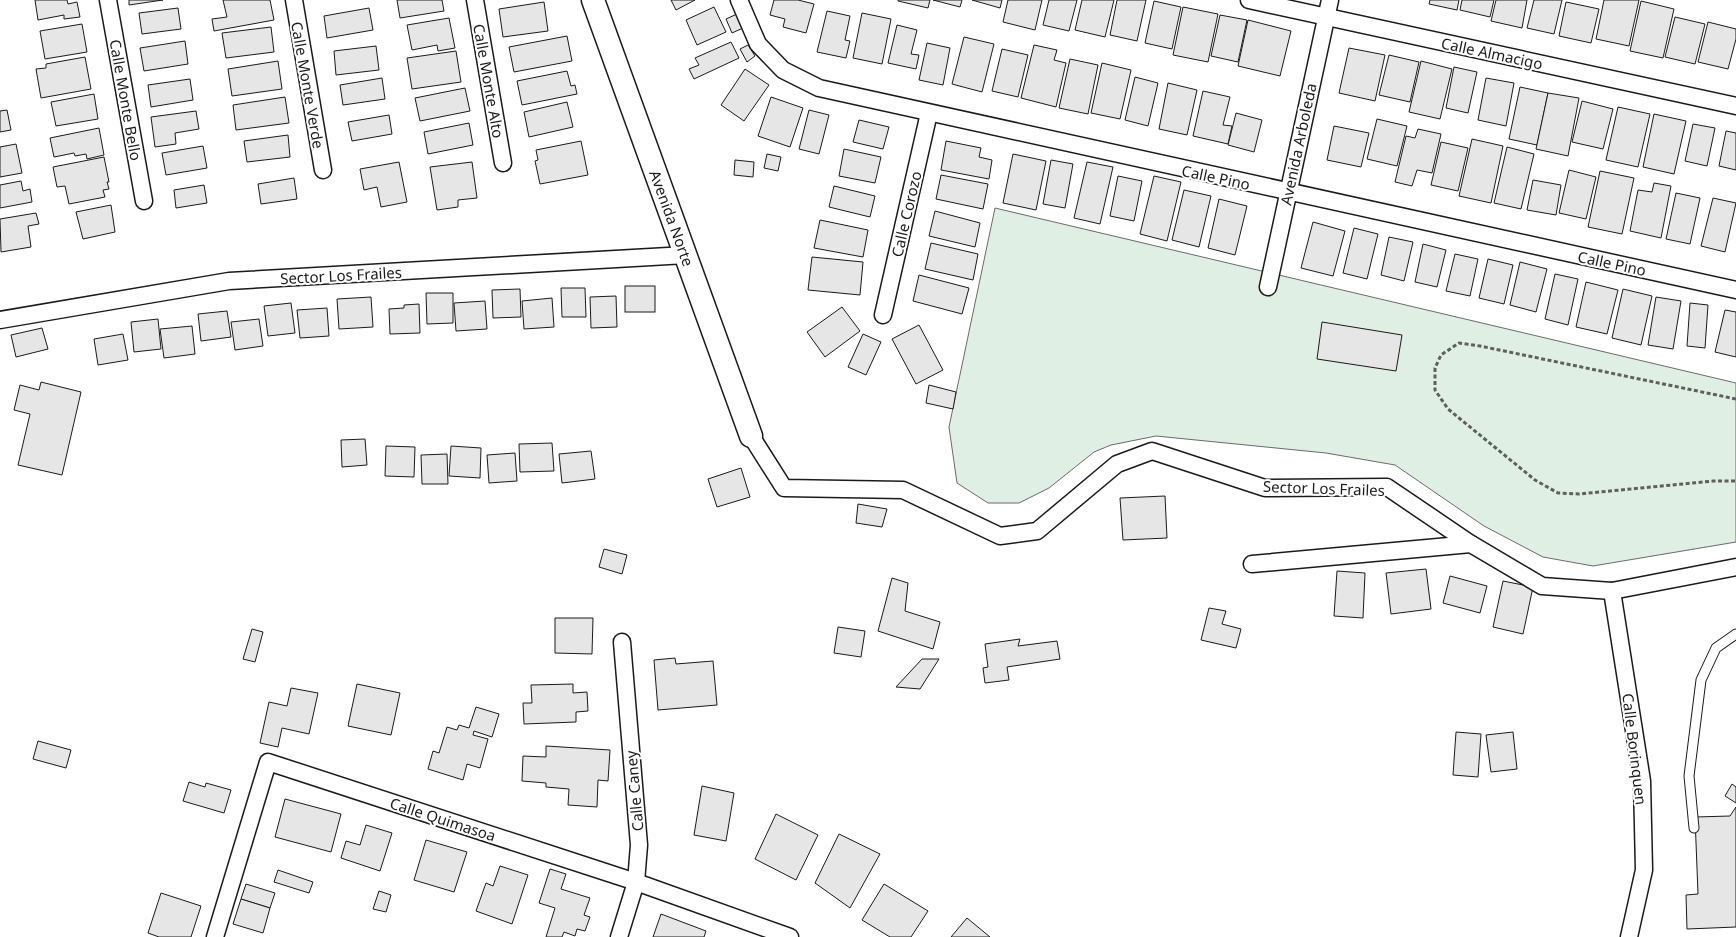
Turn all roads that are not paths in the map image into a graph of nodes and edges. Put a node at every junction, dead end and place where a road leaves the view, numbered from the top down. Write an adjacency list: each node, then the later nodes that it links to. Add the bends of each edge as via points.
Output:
1 (108, 0): 14 (street, Calle Monte Bello)
2 (294, 0): 12 (street, Calle Monte Verde)
3 (474, 0): 11 (street, Calle Monte Alto)
4 (593, 0): 15 (street, Avenida Norte)
5 (739, 0): 10 (street, Calle Pino, via 758,44 783,70 819,88)
6 (1249, 0): 8 (street, Calle Almacigo)
7 (1330, 0): 8 (street, Avenida Arboleda)
8 (1326, 17): 9 (street, Calle Almacigo); 13 (street, Avenida Arboleda)
9 (1736, 106)
10 (929, 113): 13 (street, Calle Pino); 18 (street, Calle Corozo)
11 (503, 162)
12 (323, 170)
13 (1288, 192): 16 (street, Avenida Arboleda); 17 (street, Calle Pino)
14 (144, 201)
15 (686, 255): 19 (street, Sector Los Frailes, via 229,281); 20 (street, Avenida Norte)
16 (1268, 287)
17 (1736, 290)
18 (883, 315)
19 (0, 320)
20 (751, 436): 21 (street, Sector Los Frailes, via 784,488 903,490 1000,536 1037,531 1117,464 1152,452 1265,488 1387,487)
21 (1472, 544): 22 (street); 24 (street, via 1542,586)
22 (1252, 564)
23 (1736, 567): 24 (street)
24 (1612, 590): 32 (street, Calle Borinquen, via 1642,781 1644,870)
25 (1736, 634): 27 (lane, via 1716,648 1701,680 1689,776)
26 (622, 642): 28 (street, Calle Caney, via 639,845)
27 (1694, 828)
28 (636, 882): 29 (street, Calle Quimasoa, via 268,762); 30 (street, Calle Caney); 31 (street, Calle Quimasoa)
29 (215, 937)
30 (619, 937)
31 (790, 937)
32 (1630, 937)

